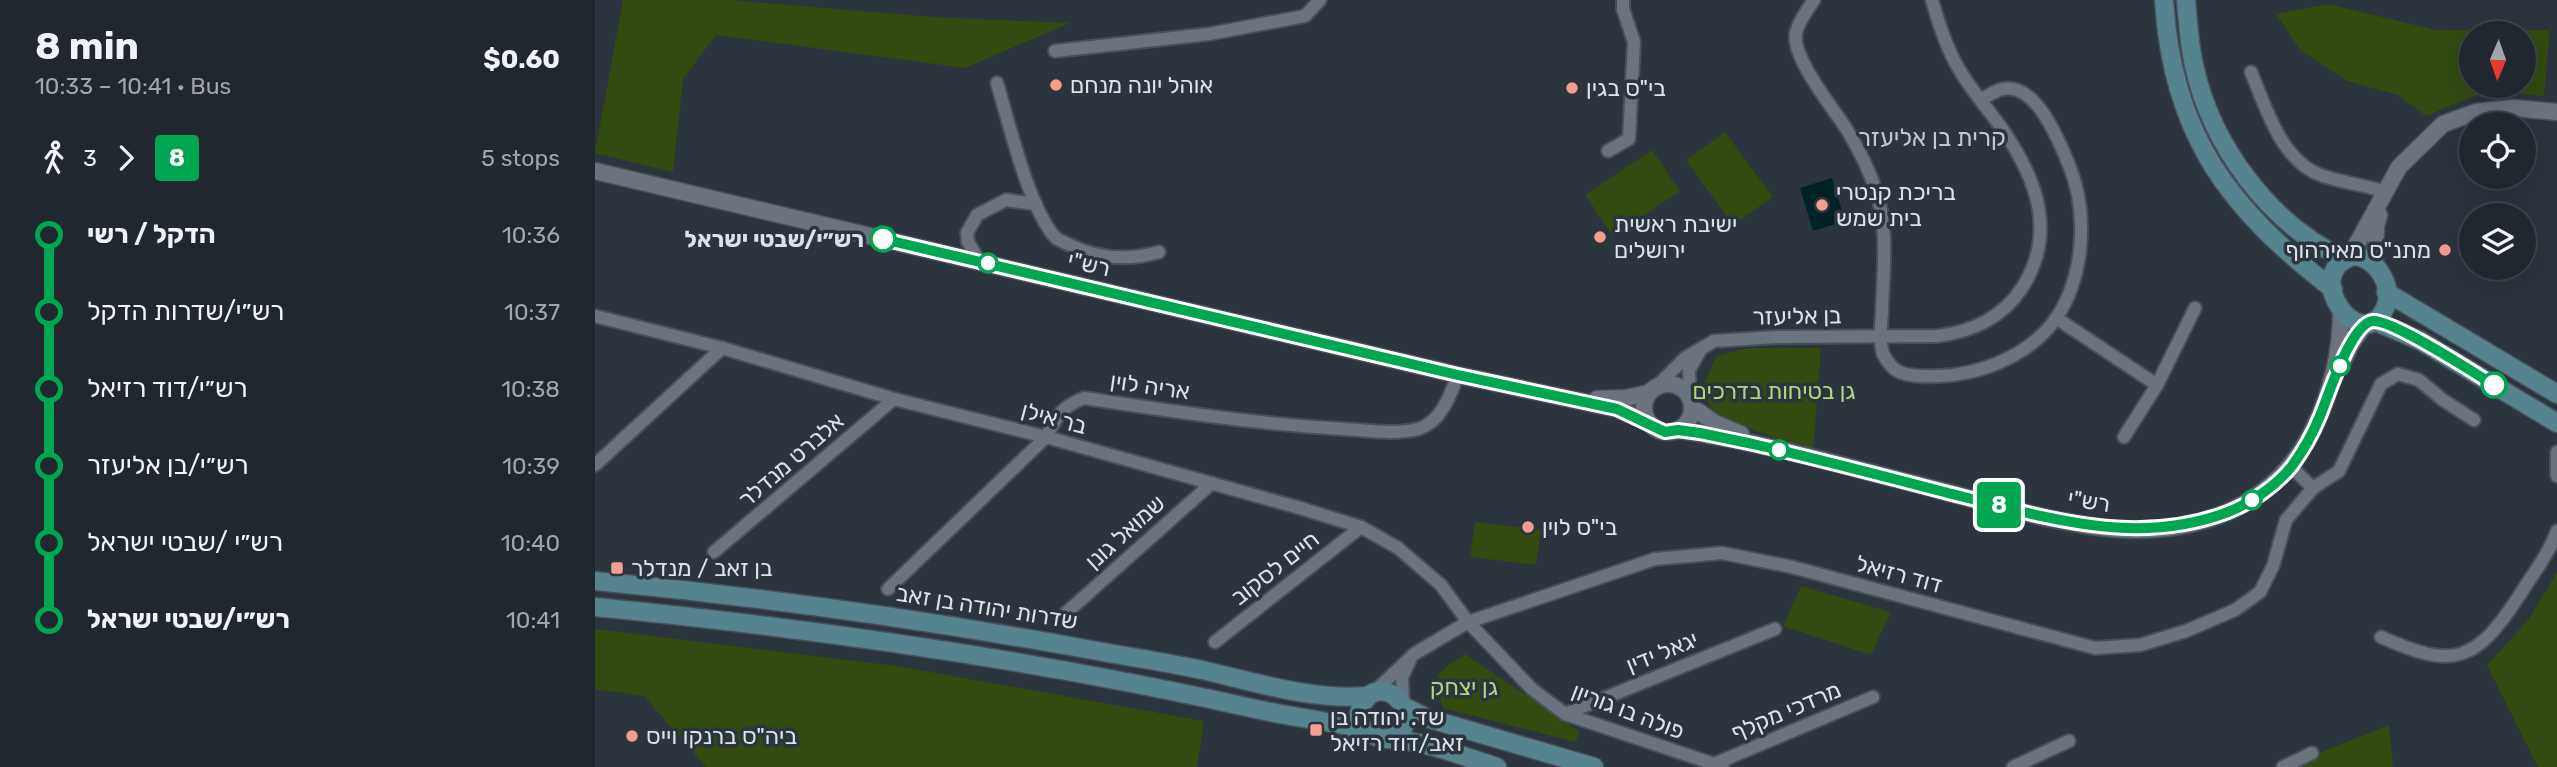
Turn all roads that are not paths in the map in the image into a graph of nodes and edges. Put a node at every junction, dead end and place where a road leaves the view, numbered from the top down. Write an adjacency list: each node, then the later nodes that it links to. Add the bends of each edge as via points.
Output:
1 (1319, 0): 7 (street, via 1305,16 1209,34)
2 (1623, 0): 12 (street, via 1634,43 1629,139)
3 (1814, 0): 27 (street, via 1796,32 1797,49 1851,136 1876,191 1884,230)
4 (1932, 0): 10 (street, בן אליעזר, via 1954,62)
5 (2164, 0): 20 (main road, via 2172,72 2196,138 2248,214)
6 (2186, 0): 17 (main road, via 2194,66 2217,128 2233,156 2264,199 2286,220 2315,243)
7 (1055, 51)
8 (2251, 72): 14 (street, via 2283,140 2307,169)
9 (997, 83): 15 (street)
10 (1980, 100): 25 (street, via 2001,89 2017,91 2039,106 2074,178 2082,218 2078,255 2071,287); 27 (street, בן אליעזר, via 2004,132 2039,204 2039,247 2032,271 2007,306 1969,330 1937,336)
11 (2557, 112): 14 (street, via 2514,108 2476,112 2443,124 2399,167)
12 (1608, 151)
13 (595, 172): 18 (street, רש"י)
14 (2386, 192): 17 (street); 19 (street, via 2376,226)
15 (1036, 204): 16 (street, via 1057,239 1083,252 1120,259); 18 (street, via 1006,201 977,215 967,233)
16 (1159, 252)
17 (2347, 258): 19 (main road, via 2364,257); 20 (main road, via 2336,267)
18 (979, 261): 30 (street, רש"י)
19 (2375, 264): 21 (main road)
20 (2333, 289): 23 (main road)
21 (2386, 292): 26 (main road, via 2385,308); 34 (main road)
22 (2195, 308): 31 (street)
23 (2341, 311): 26 (main road, via 2353,322); 32 (street, רש"י, via 2340,348)
24 (595, 316): 29 (street, בר אילן)
25 (2056, 318): 27 (street, via 2020,352 1991,368 1942,376 1896,370 1884,354); 31 (street)
26 (2370, 322): 32 (street, רש"י, via 2351,344); 40 (main road, via 2421,341)
27 (1881, 335): 28 (street, בן אליעזר)
28 (1714, 341): 33 (street, בן אליעזר, via 1685,358); 37 (street, via 1696,356 1689,370)
29 (722, 348): 35 (street, בר אילן); 46 (street)
30 (1458, 375): 36 (street, רש"י); 43 (street, אריה לוין, via 1437,417 1419,428 1386,431 1248,421 1084,398 1067,405)
31 (2157, 385): 42 (street)
32 (2331, 385): 47 (street, רש"י, via 2307,444)
33 (1653, 390): 36 (street, רש"י, via 1625,398); 37 (street, via 1672,384 1686,392); 39 (street, via 1644,408)
34 (2557, 394)
35 (894, 399): 43 (street, בר אילן); 53 (street, אלברט מנדלר)
36 (1573, 399): 39 (street, רש"י)
37 (1691, 403): 41 (street, via 1689,420); 44 (street, רש"י, via 1715,423)
38 (2475, 420): 50 (street, דוד רזיאל, via 2419,380 2397,374 2381,384 2339,471)
39 (1649, 422): 41 (street, via 1658,430)
40 (2557, 423)
41 (1678, 430): 44 (street, רש"י)
42 (2124, 436)
43 (1046, 437): 49 (street, בר אילן); 55 (street, אריה לוין)
44 (1779, 450): 47 (street, רש"י, via 2042,516 2124,529 2193,524 2230,511 2267,490)
45 (2557, 452): 48 (street)
46 (595, 466)
47 (2291, 467): 50 (street)
48 (2557, 476)
49 (1212, 483): 51 (street, בר אילן); 57 (street, שמואל גונן)
50 (2313, 488): 58 (street, דוד רזיאל, via 2286,520 2260,592 2235,610 2140,645 2095,648 1792,567 1722,553 1655,559)
51 (1361, 527): 58 (street, בר אילן, via 1398,548 1441,585); 61 (street, חיים לסקוב)
52 (2557, 531): 60 (street, via 2513,605 2481,644 2464,653 2430,655)
53 (714, 552)
54 (595, 581): 63 (main road, שדרות יהודה בן זאב, via 886,615 1283,688 1353,698)
55 (888, 589)
56 (595, 607): 67 (main road, via 896,643 1180,692)
57 (1066, 613)
58 (1468, 621): 62 (street, דוד רזיאל); 66 (street, פולה בו גוריון, via 1531,689)
59 (1775, 629): 66 (street, יגאל ידין)
60 (2381, 637)
61 (1215, 642)
62 (1414, 654): 63 (street, דוד רזיאל); 65 (street, via 1402,677)
63 (1370, 695): 65 (main road, via 1386,692); 67 (main road, via 1360,709)
64 (1873, 697): 71 (street, מרדכי מקלף)
65 (1404, 705): 68 (main road, via 1403,727); 73 (main road, via 1427,718)
66 (1565, 714): 71 (street, פולה בו גוריון)
67 (1364, 730): 68 (main road)
68 (1386, 739): 72 (main road, via 1417,743)
69 (2069, 741): 74 (street)
70 (2312, 753): 75 (street)
71 (1719, 766)
72 (1497, 767)
73 (1594, 767)
74 (2013, 767)
75 (2283, 767)

